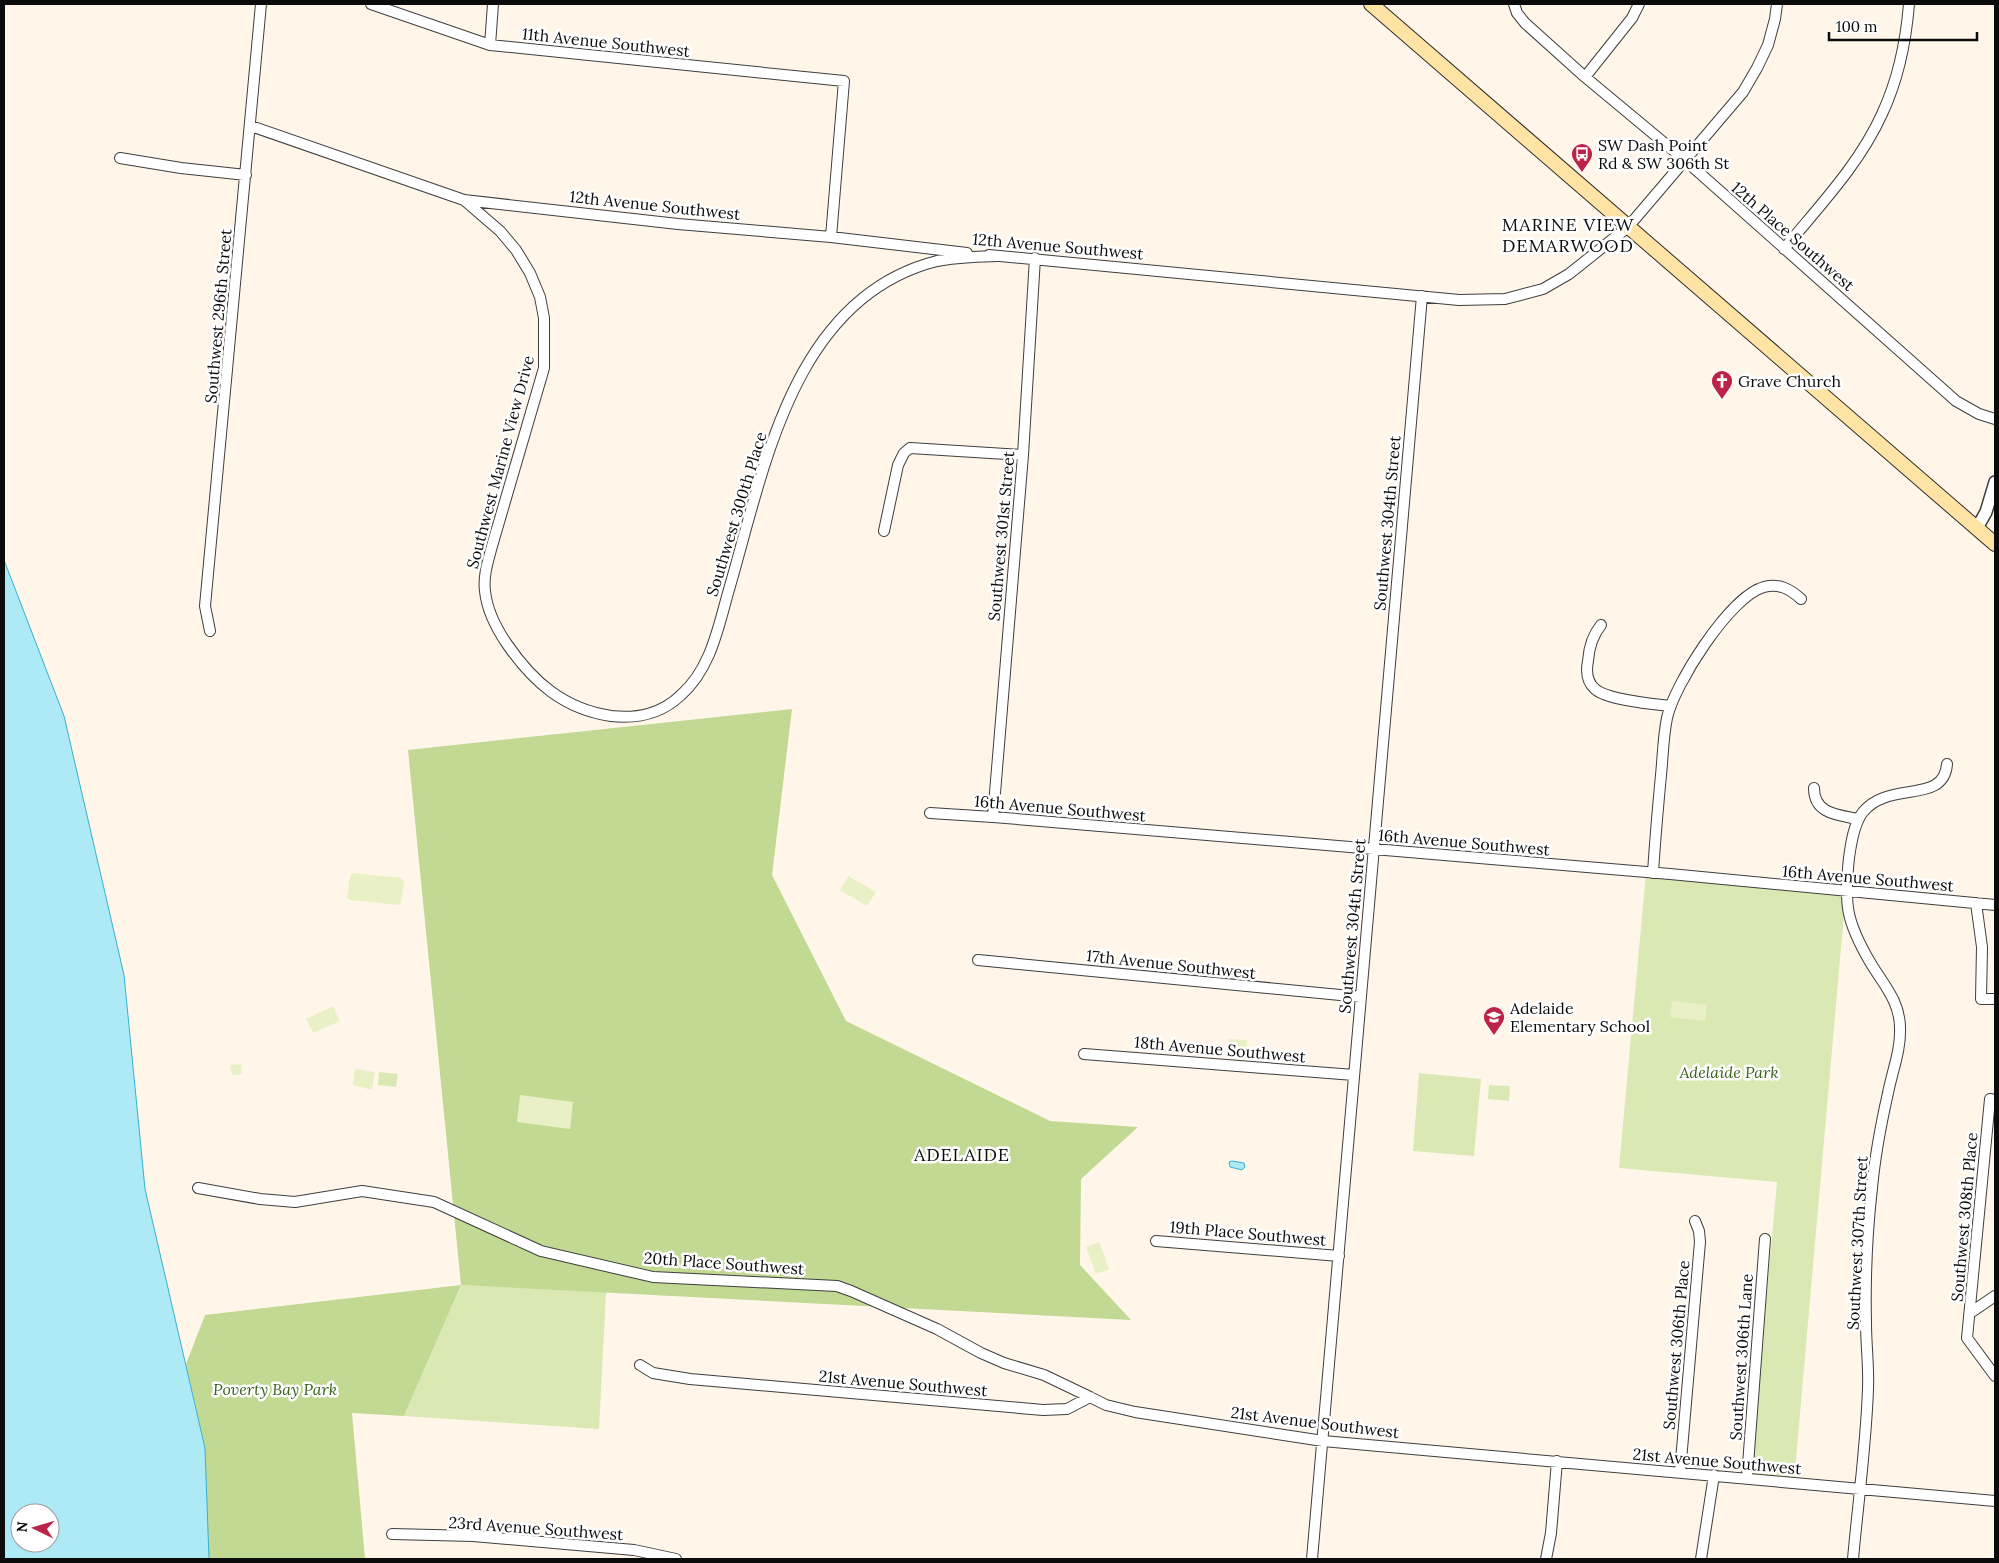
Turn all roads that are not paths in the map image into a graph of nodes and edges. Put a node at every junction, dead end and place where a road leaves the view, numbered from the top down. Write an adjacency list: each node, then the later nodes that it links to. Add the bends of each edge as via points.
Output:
1 (261, 4): 11 (street, Southwest 296th Street)
2 (371, 4): 9 (street, 11th Avenue Southwest)
3 (493, 4): 9 (street)
4 (1371, 4): 16 (main road)
5 (1514, 4): 10 (street, 12th Place Southwest, via 1525,23)
6 (1638, 4): 10 (street, via 1632,18)
7 (1776, 4): 13 (street, 12th Avenue Southwest, via 1768,45 1758,68 1743,92)
8 (1909, 4): 18 (street, via 1900,61 1883,113 1846,173)
9 (490, 45): 17 (street, 11th Avenue Southwest, via 844,81)
10 (1585, 77): 13 (street, 12th Place Southwest)
11 (251, 126): 14 (street, Southwest 296th Street); 15 (street, Southwest Marine View Drive)
12 (120, 158): 14 (street)
13 (1686, 161): 16 (street, 12th Avenue Southwest); 18 (street, 12th Place Southwest)
14 (246, 176): 30 (street, Southwest 296th Street, via 205,606)
15 (464, 200): 17 (street, 12th Avenue Southwest); 32 (street, Southwest Marine View Drive, via 500,231 516,250 540,297 544,318 544,368 488,562 485,590 488,607 495,627 518,661 536,680)
16 (1628, 227): 21 (street, 12th Avenue Southwest, via 1569,274 1543,289 1482,301); 25 (main road)
17 (831, 237): 19 (street, 12th Avenue Southwest)
18 (1784, 249): 22 (street, 12th Place Southwest, via 1956,401)
19 (996, 256): 20 (street, 12th Avenue Southwest); 32 (street, Southwest 300th Place, via 957,257 909,270 885,283 842,318 826,336 796,384 777,429 756,490 711,652 695,679 682,695 662,710 644,716 625,718)
20 (1035, 258): 21 (street, 12th Avenue Southwest); 23 (street, Southwest 301st Street)
21 (1422, 296): 38 (street, Southwest 304th Street)
22 (1995, 419)
23 (1023, 455): 26 (street, via 910,448 898,465); 36 (street, Southwest 301st Street)
24 (1995, 482): 25 (street, via 1986,512)
25 (1977, 528): 27 (main road)
26 (884, 531)
27 (1995, 544)
28 (1801, 600): 31 (street, via 1790,589 1772,586 1760,588 1744,599 1720,625 1687,671)
29 (1601, 625): 31 (street, via 1592,639 1587,663 1590,682 1598,692)
30 (210, 631)
31 (1670, 706): 39 (street)
32 (578, 708)
33 (1947, 764): 37 (street, via 1944,778 1935,787 1885,796 1871,804)
34 (1814, 788): 37 (street, via 1818,806)
35 (930, 813): 36 (street, 16th Avenue Southwest)
36 (994, 816): 38 (street, 16th Avenue Southwest)
37 (1858, 819): 40 (street, Southwest 307th Street, via 1849,855)
38 (1374, 849): 39 (street, 16th Avenue Southwest); 44 (street, Southwest 304th Street)
39 (1652, 873): 40 (street, 16th Avenue Southwest)
40 (1846, 891): 41 (street, 16th Avenue Southwest); 64 (street, Southwest 307th Street, via 1852,927 1870,963 1894,999 1900,1018 1872,1188 1866,1302 1868,1386)
41 (1976, 903): 42 (street, 16th Avenue Southwest); 45 (street, via 1982,947 1981,999)
42 (1995, 905)
43 (978, 960): 44 (street, 17th Avenue Southwest)
44 (1361, 998): 47 (street, Southwest 304th Street)
45 (1995, 999)
46 (1084, 1054): 47 (street, 18th Avenue Southwest)
47 (1354, 1075): 53 (street, Southwest 304th Street)
48 (1993, 1099): 55 (street, Southwest 308th Place)
49 (198, 1188): 58 (street, 20th Place Southwest, via 260,1200 296,1202 362,1191 434,1202 541,1251 653,1276 837,1286 937,1330 981,1354 1044,1375)
50 (1695, 1221): 61 (street, Southwest 306th Place, via 1700,1242)
51 (1765, 1239): 63 (street, Southwest 306th Lane)
52 (1156, 1241): 53 (street, 19th Place Southwest)
53 (1339, 1256): 59 (street, Southwest 304th Street)
54 (1995, 1296): 55 (street)
55 (1970, 1313): 57 (street, Southwest 308th Place, via 1967,1338)
56 (640, 1364): 58 (street, 21st Avenue Southwest, via 653,1373 690,1379 1043,1410 1067,1409)
57 (1995, 1376)
58 (1090, 1397): 59 (street, 21st Avenue Southwest, via 1106,1405 1135,1412)
59 (1323, 1441): 60 (street, 21st Avenue Southwest); 68 (street, Southwest 304th Street)
60 (1557, 1461): 61 (street, 21st Avenue Southwest); 69 (street)
61 (1680, 1472): 62 (street, 21st Avenue Southwest)
62 (1714, 1475): 63 (street, 21st Avenue Southwest); 70 (street)
63 (1747, 1478): 64 (street, 21st Avenue Southwest)
64 (1859, 1490): 65 (street, 21st Avenue Southwest); 71 (street, Southwest 307th Street)
65 (1995, 1501)
66 (392, 1534): 67 (street, 23rd Avenue Southwest, via 473,1536 634,1550)
67 (676, 1559)
68 (1312, 1559)
69 (1546, 1559)
70 (1702, 1559)
71 (1853, 1559)

